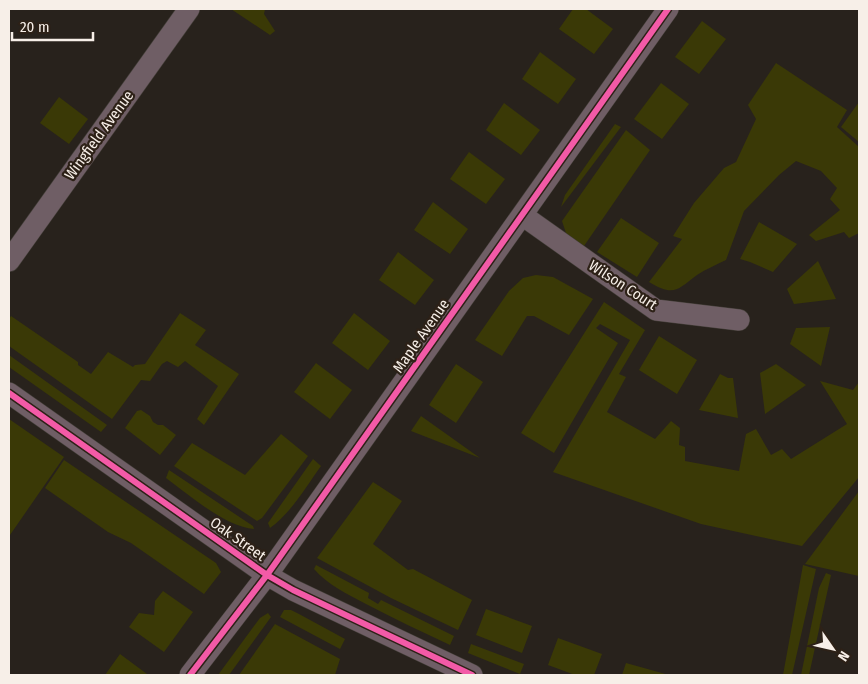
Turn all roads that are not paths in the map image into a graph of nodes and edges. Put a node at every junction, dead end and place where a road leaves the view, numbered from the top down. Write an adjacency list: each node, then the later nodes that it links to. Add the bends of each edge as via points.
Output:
1 (189, 9): 4 (street, Wingfield Avenue)
2 (668, 9): 3 (street, Maple Avenue)
3 (522, 215): 5 (street, Wilson Court, via 656,310); 7 (street, Maple Avenue)
4 (9, 261)
5 (739, 320)
6 (9, 393): 7 (street, Oak Street)
7 (267, 575): 8 (street, Maple Avenue); 9 (street, Oak Street)
8 (190, 675)
9 (472, 675)

